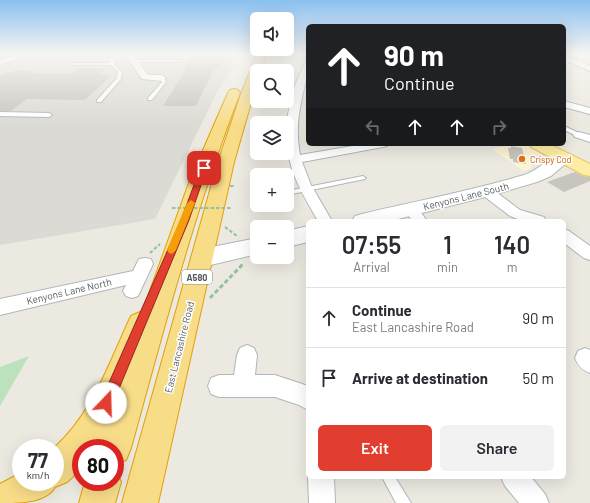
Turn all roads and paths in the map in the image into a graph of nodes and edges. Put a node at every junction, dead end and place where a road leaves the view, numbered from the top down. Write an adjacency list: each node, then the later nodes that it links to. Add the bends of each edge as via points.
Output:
1 (119, 77): 8 (lane)
2 (153, 77): 6 (street)
3 (241, 77): 28 (highway, A580)
4 (252, 77): 38 (highway, East Lancashire Road / A580)
5 (304, 77): 19 (street, via 294,115 292,140)
6 (162, 78): 7 (lane, via 164,82)
7 (150, 99)
8 (99, 101)
9 (566, 105): 10 (street)
10 (590, 111)
11 (0, 114): 12 (lane)
12 (49, 115)
13 (566, 129): 14 (lane)
14 (579, 135): 15 (street)
15 (590, 138)
16 (364, 146): 19 (street)
17 (541, 146): 18 (main road)
18 (564, 158): 20 (main road); 26 (street, Kenyons Lane South, via 539,176)
19 (295, 160): 24 (street)
20 (590, 171)
21 (363, 178): 24 (lane)
22 (230, 186): 23 (path, bridge)
23 (235, 186)
24 (308, 189): 25 (lane); 30 (street)
25 (294, 192)
26 (486, 192): 29 (street, Kenyons Lane South); 32 (street, via 514,213)
27 (231, 208): 28 (path, bridge)
28 (178, 214): 47 (highway, A580); 48 (highway, via 102,413 88,435)
29 (416, 215): 31 (street, Kenyons Lane South)
30 (324, 219)
31 (380, 219)
32 (533, 219)
33 (306, 234): 35 (street)
34 (566, 236): 37 (street)
35 (294, 237)
36 (250, 248): 38 (street)
37 (590, 254)
38 (202, 258): 56 (highway, East Lancashire Road / A580)
39 (244, 263): 41 (path)
40 (138, 277): 42 (street, Kenyons Lane North, via 122,278)
41 (207, 302)
42 (0, 307)
43 (247, 355): 45 (street)
44 (219, 386): 45 (street)
45 (243, 386): 46 (street, via 275,386)
46 (306, 396)
47 (116, 439)
48 (64, 462)
49 (321, 479): 57 (street)
50 (389, 479): 58 (lane)
51 (516, 479): 59 (street)
52 (24, 491): 54 (highway)
53 (100, 491): 55 (highway)
54 (3, 503)
55 (97, 503)
56 (140, 503)
57 (322, 503)
58 (404, 503)
59 (536, 503)

